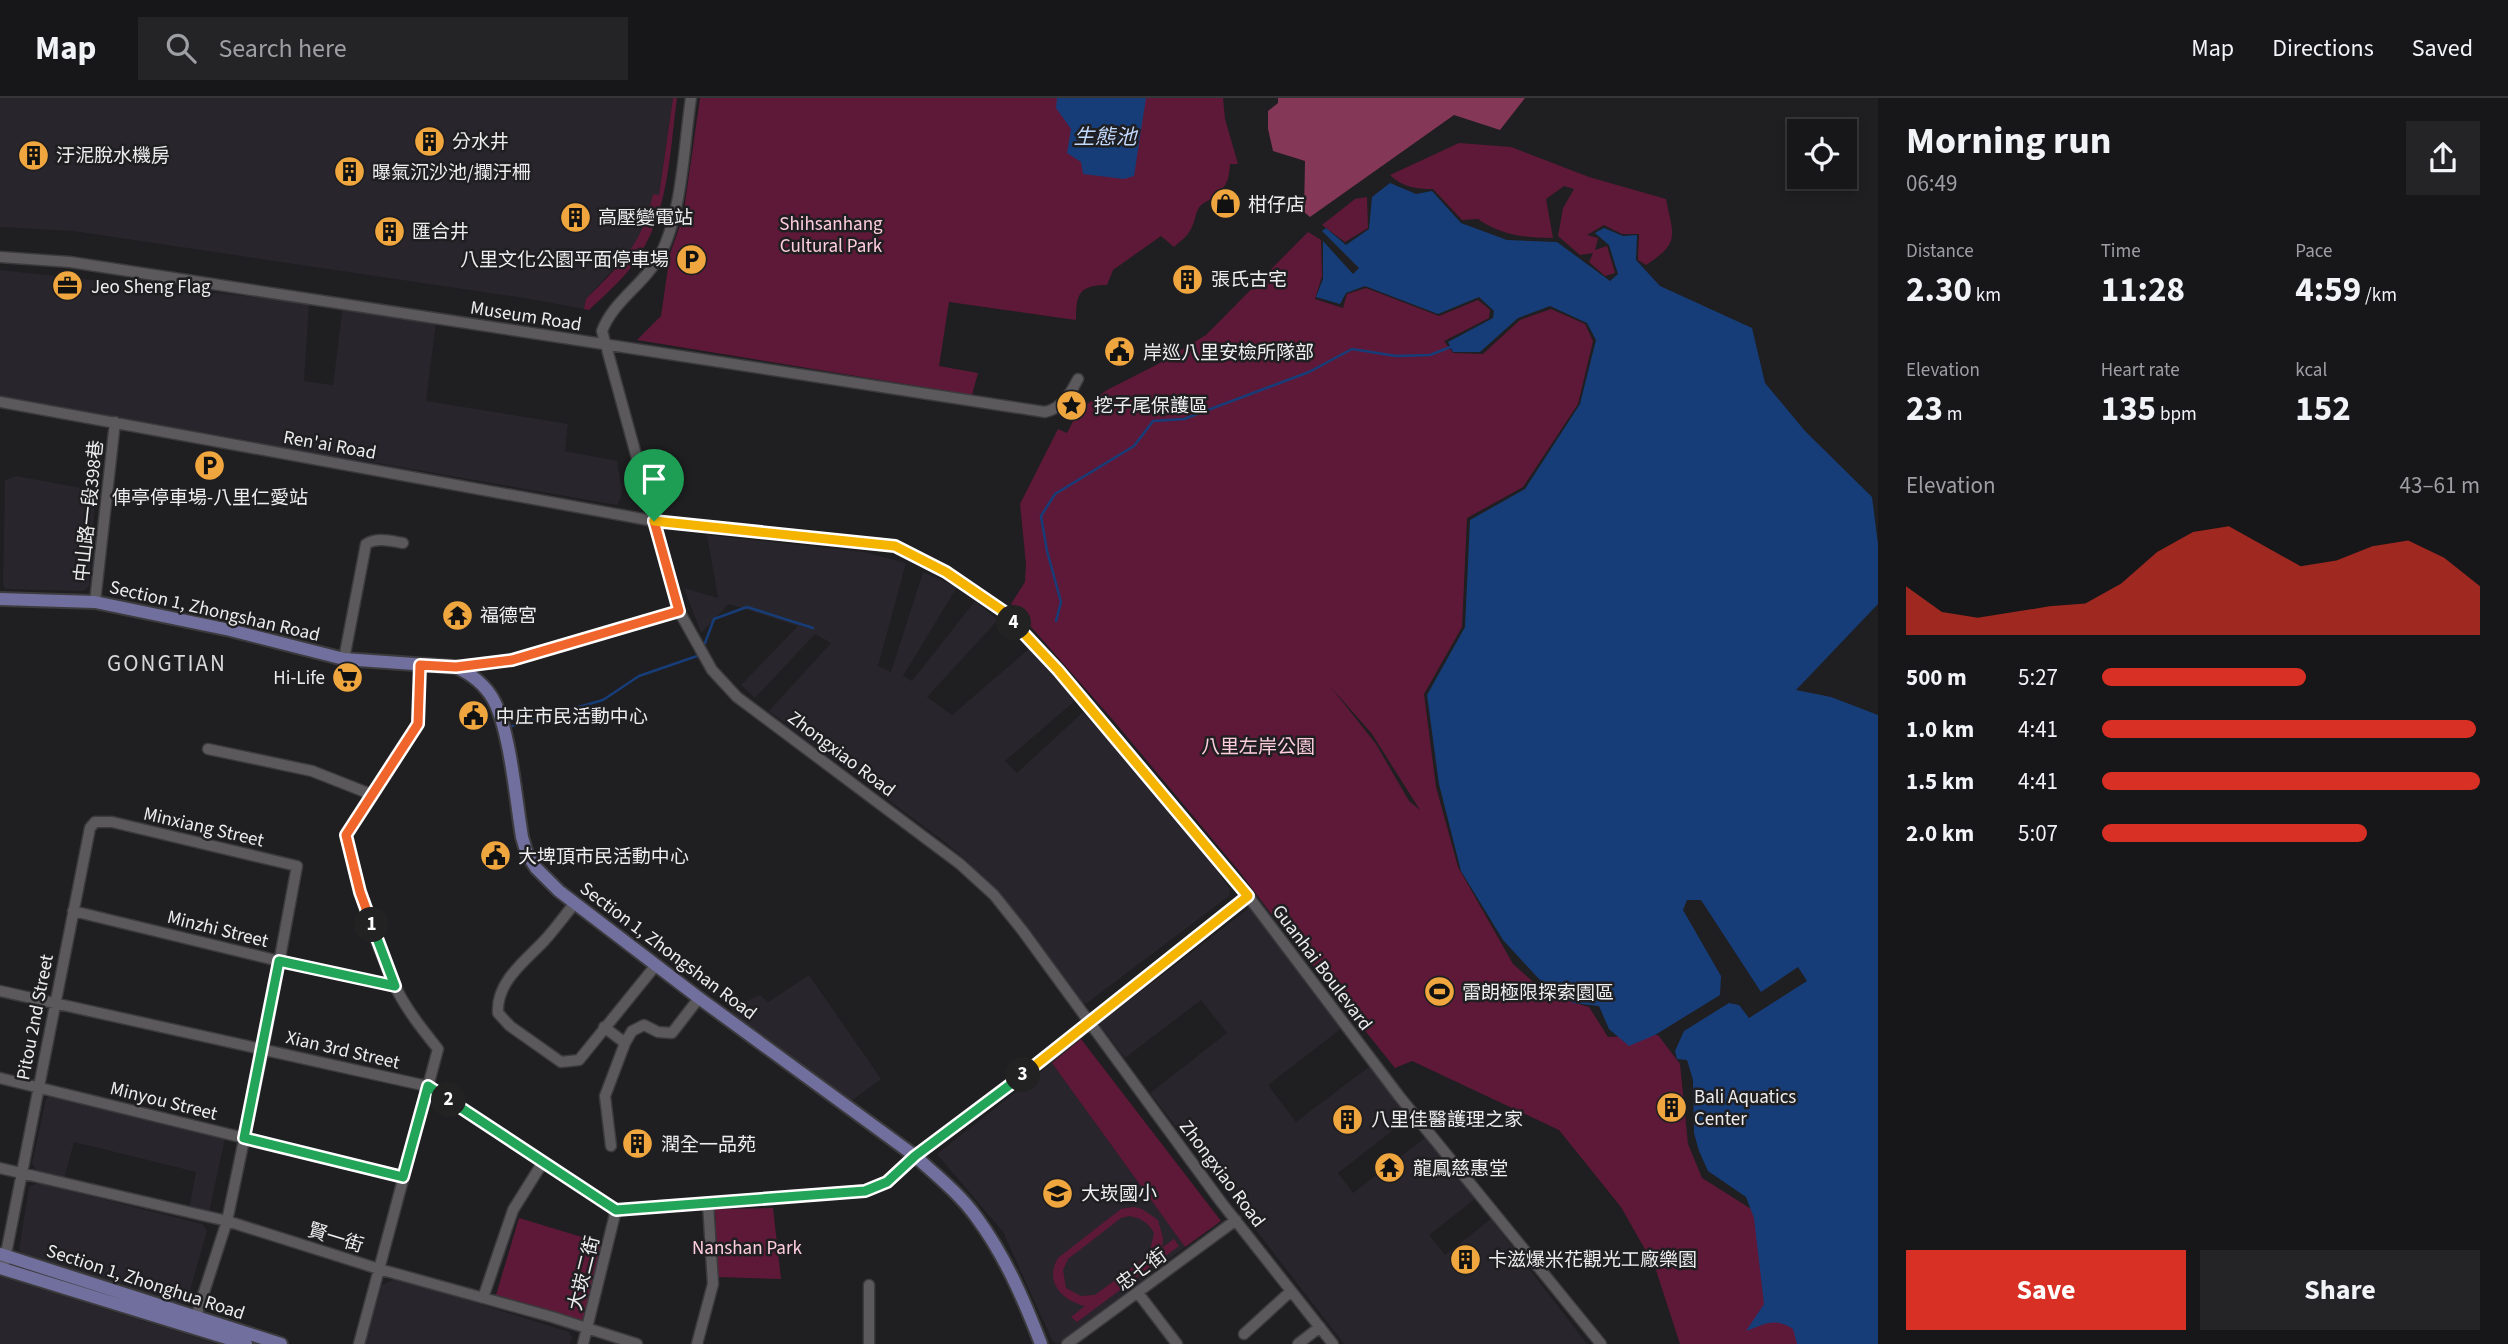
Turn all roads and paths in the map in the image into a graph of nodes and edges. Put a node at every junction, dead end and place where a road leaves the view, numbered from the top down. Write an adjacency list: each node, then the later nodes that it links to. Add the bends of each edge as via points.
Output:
1 (691, 98): 3 (street, Zhongxiao Road, via 666,243 650,270 606,318)
2 (0, 257): 3 (street, Museum Road, via 70,262)
3 (604, 345): 4 (street, Museum Road, via 1045,412 1060,406); 7 (street, Zhongxiao Road)
4 (1078, 379)
5 (0, 402): 6 (street, Ren'ai Road)
6 (115, 422): 7 (street, Ren'ai Road); 10 (street, 中山路一段398巷)
7 (654, 521): 11 (street, Zhongxiao Road); 18 (street, Guanhai Boulevard, via 895,546 946,572 1003,611 1040,650)
8 (403, 542): 12 (street, via 373,540 366,544)
9 (0, 599): 10 (main road, Section 1, Zhongshan Road)
10 (95, 602): 12 (main road, Section 1, Zhongshan Road)
11 (679, 611): 14 (street, via 512,660); 27 (street, Zhongxiao Road, via 712,670 737,696 960,864 994,895)
12 (344, 659): 13 (main road, Section 1, Zhongshan Road)
13 (420, 665): 14 (main road, Section 1, Zhongshan Road); 16 (street, via 418,724)
14 (456, 667): 19 (main road, Section 1, Zhongshan Road, via 488,691 498,712 527,854)
15 (208, 749): 16 (street, via 312,771)
16 (373, 794): 23 (street, via 346,835 360,892)
17 (102, 820): 20 (street, Pitou 2nd Street, via 90,828); 21 (street, Minxiang Street, via 297,866)
18 (1248, 896): 27 (street); 67 (street, Guanhai Boulevard, via 1399,1097)
19 (575, 903): 22 (main road, Section 1, Zhongshan Road); 28 (street, via 512,973 498,1013 524,1037 566,1063 579,1060)
20 (73, 911): 21 (street, Minzhi Street); 26 (street, Pitou 2nd Street)
21 (279, 961): 23 (street, Minzhi Street); 30 (street)
22 (656, 965): 25 (main road, Section 1, Zhongshan Road); 28 (street)
23 (395, 986): 32 (street, via 438,1049)
24 (0, 991): 26 (street, Xian 3rd Street)
25 (699, 998): 29 (street, via 672,1033 644,1025 632,1031); 36 (main road, Section 1, Zhongshan Road)
26 (55, 1002): 30 (street, Xian 3rd Street); 33 (street, Pitou 2nd Street)
27 (1090, 1024): 36 (street); 43 (street, Zhongxiao Road)
28 (604, 1027): 29 (street)
29 (625, 1043): 35 (street, via 605,1096)
30 (263, 1049): 32 (street, Xian 3rd Street); 34 (street)
31 (0, 1077): 33 (street, Minyou Street)
32 (428, 1086): 37 (street, Xian 3rd Street); 40 (street)
33 (38, 1087): 34 (street, Minyou Street); 39 (street, Pitou 2nd Street)
34 (244, 1138): 40 (street, Minyou Street); 44 (street)
35 (611, 1146)
36 (915, 1156): 41 (street, via 887,1182 865,1191); 62 (main road, Section 1, Zhongshan Road, via 976,1217 1022,1294)
37 (543, 1162): 42 (street, Xian 3rd Street); 50 (street, via 513,1210)
38 (0, 1168): 39 (street, 賢一街)
39 (21, 1174): 44 (street, 賢一街); 45 (street, Pitou 2nd Street)
40 (403, 1177): 46 (street)
41 (708, 1203): 42 (street); 60 (street, via 713,1284)
42 (616, 1210): 53 (street, 大崁二街)
43 (1236, 1220): 48 (street, Zhongxiao Road); 49 (street, 忠七街)
44 (227, 1221): 46 (street, 賢一街); 51 (street)
45 (2, 1262): 51 (main road, Section 1, Zhonghua Road)
46 (379, 1269): 50 (street, 賢一街); 57 (street)
47 (869, 1285): 61 (street)
48 (1291, 1291): 52 (street, Zhongxiao Road); 54 (street)
49 (1138, 1293): 63 (street, 忠七街); 64 (street)
50 (483, 1298): 53 (street, 賢一街)
51 (195, 1322): 55 (main road, Section 1, Zhonghua Road); 56 (main road, Section 1, Zhonghua Road)
52 (1320, 1327): 65 (street); 66 (street, Zhongxiao Road)
53 (587, 1328): 58 (street, 大崁二街); 59 (street, 賢一街)
54 (1244, 1334)
55 (246, 1344)
56 (281, 1344)
57 (359, 1344)
58 (583, 1344)
59 (637, 1344)
60 (697, 1344)
61 (869, 1344)
62 (1041, 1344)
63 (1067, 1344)
64 (1177, 1344)
65 (1298, 1344)
66 (1333, 1344)
67 (1601, 1344)

